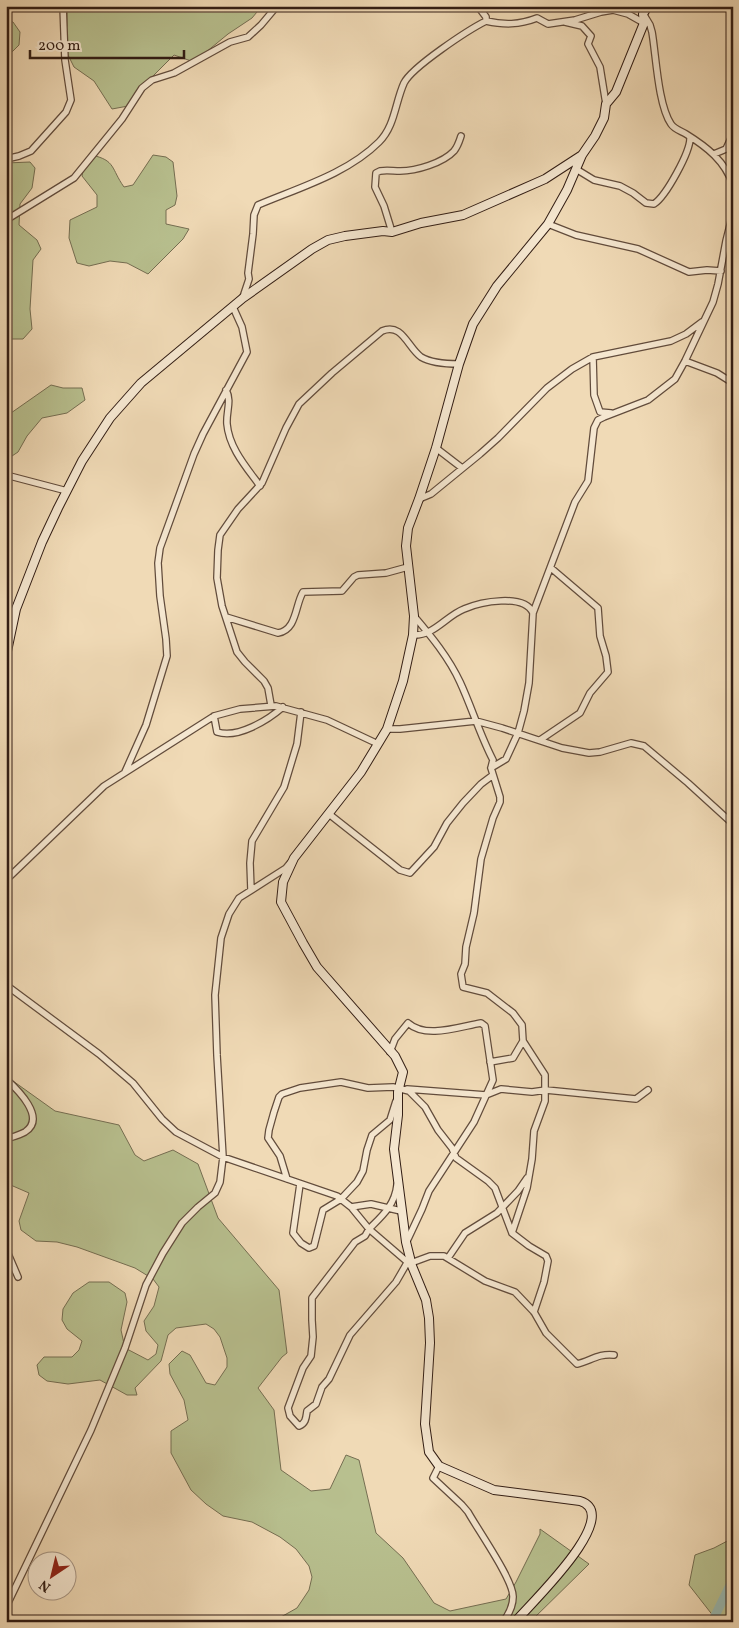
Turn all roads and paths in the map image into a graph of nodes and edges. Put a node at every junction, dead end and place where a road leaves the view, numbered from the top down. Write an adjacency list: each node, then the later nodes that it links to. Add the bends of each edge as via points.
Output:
1 (62, 6): 15 (street, via 65,60 72,100 66,112 31,150)
2 (276, 6): 20 (street, via 252,35 230,42 152,80 142,88 122,119 74,178)
3 (481, 6): 6 (street)
4 (648, 6): 5 (main road)
5 (642, 14): 8 (main road); 12 (street, via 652,32 668,120)
6 (486, 21): 7 (street, via 523,24 537,18 548,24); 24 (street, via 460,36 413,72 405,82 393,121 380,142 329,176 258,205 254,215 249,279)
7 (563, 22): 8 (street, via 613,10); 9 (street, via 582,26 591,36 588,44 600,67)
8 (644, 23): 9 (main road, via 616,92)
9 (606, 104): 14 (main road, via 604,118)
10 (733, 134): 13 (street, via 726,148)
11 (461, 136): 22 (street, via 458,146 447,157 413,170 376,173 374,187)
12 (690, 137): 13 (street); 16 (street, via 690,144 672,181 654,204 646,203 620,186 594,180)
13 (714, 154): 17 (street)
14 (582, 155): 16 (main road); 22 (main road, via 545,179 463,214)
15 (6, 159)
16 (576, 169): 21 (main road)
17 (731, 172): 18 (street)
18 (733, 185)
19 (733, 213): 23 (street)
20 (6, 220)
21 (548, 224): 23 (street, via 576,235 638,249 689,272); 29 (main road, via 482,308)
22 (392, 232): 24 (main road, via 328,240)
23 (721, 271): 26 (street)
24 (243, 298): 25 (main road)
25 (233, 307): 31 (street, via 242,327 247,352); 37 (main road, via 128,396 82,461)
26 (707, 314): 27 (street, via 703,322 689,333 671,341); 28 (street)
27 (593, 357): 32 (street, via 594,395 600,412); 34 (street, via 565,373)
28 (686, 361): 30 (street); 32 (street, via 675,379 648,400)
29 (459, 364): 33 (main road); 36 (street, via 426,360 394,330 382,331 299,404)
30 (733, 383)
31 (226, 390): 36 (street, via 230,438); 57 (street, via 194,454 160,548 160,596 167,656 146,725)
32 (610, 413): 40 (street, via 598,420 594,428 588,481 575,502)
33 (436, 448): 34 (street); 38 (main road)
34 (462, 468): 38 (street, via 431,494)
35 (6, 476): 37 (street)
36 (260, 486): 43 (street, via 220,535 217,578)
37 (67, 491): 46 (main road, via 42,542 16,609)
38 (419, 499): 39 (main road, via 407,531)
39 (408, 567): 42 (main road); 43 (street, via 358,575 342,591 303,592 290,626 282,633)
40 (551, 568): 41 (street); 54 (street, via 598,608 600,636 608,669 590,693 580,714)
41 (533, 613): 44 (street, via 528,606 516,602 485,603 460,611); 53 (street, via 529,683)
42 (414, 616): 44 (street); 45 (main road)
43 (226, 617): 47 (street, via 238,652 268,688)
44 (428, 633): 45 (street); 51 (street, via 460,682)
45 (413, 635): 52 (main road)
46 (6, 656)
47 (271, 706): 48 (street); 50 (street)
48 (283, 707): 49 (street); 50 (street, via 264,722 228,733 217,732)
49 (301, 712): 55 (street, via 327,720); 63 (street, via 297,744 284,787 252,841)
50 (214, 716): 57 (street)
51 (476, 721): 52 (street); 53 (street); 56 (street, via 493,760)
52 (387, 729): 55 (main road)
53 (518, 733): 54 (street); 56 (street, via 506,759)
54 (540, 740): 60 (street, via 589,753 631,743 644,746)
55 (378, 744): 59 (main road)
56 (490, 768): 58 (street)
57 (125, 772): 62 (street, via 104,786)
58 (493, 775): 59 (street, via 463,803 434,847 410,873 400,870); 65 (street, via 500,802 481,859 461,974 463,986 487,993 513,1013 522,1025)
59 (330, 814): 61 (main road)
60 (733, 824)
61 (294, 858): 63 (street, via 286,868); 66 (main road, via 283,879 281,896 289,920 318,967)
62 (6, 880)
63 (251, 890): 75 (street, via 239,898 229,914 221,938 215,995)
64 (6, 986): 75 (street, via 133,1083 176,1132)
65 (523, 1041): 67 (street, via 513,1058); 70 (street, via 545,1074)
66 (390, 1052): 67 (street, via 395,1039 408,1023 429,1032 481,1022 485,1026); 69 (main road, via 403,1072)
67 (490, 1062): 72 (street, via 493,1080)
68 (6, 1079): 73 (street, via 28,1103 32,1115 27,1130)
69 (399, 1090): 72 (street); 74 (street, via 409,1091 425,1107); 76 (main road, via 394,1139); 78 (street, via 341,1082 282,1094 268,1138 280,1156); 80 (street, via 391,1118 372,1135 361,1175)
70 (546, 1090): 71 (street, via 636,1099); 72 (street, via 501,1090); 77 (street, via 544,1106 534,1131)
71 (648, 1090)
72 (486, 1095): 74 (street)
73 (6, 1139)
74 (454, 1155): 83 (street, via 464,1166 488,1181 499,1195); 86 (street, via 432,1186)
75 (223, 1157): 78 (street); 97 (street, via 215,1193 182,1223 146,1285 125,1348 91,1430)
76 (397, 1175): 82 (street, via 396,1191); 84 (main road)
77 (528, 1177): 83 (street); 88 (street, via 523,1204)
78 (287, 1178): 79 (street)
79 (300, 1184): 80 (street); 80 (street, via 293,1233 308,1248 314,1246 323,1210)
80 (341, 1199): 81 (street)
81 (351, 1208): 82 (street, via 371,1204); 87 (street)
82 (389, 1208): 84 (street); 87 (street)
83 (502, 1209): 88 (street); 91 (street, via 465,1233)
84 (401, 1211): 85 (main road)
85 (404, 1223): 86 (street); 89 (main road)
86 (415, 1224): 89 (street)
87 (369, 1229): 92 (street); 92 (street, via 355,1242 312,1298 314,1337 311,1356 288,1408 299,1426 303,1424 307,1411 316,1404 350,1335)
88 (512, 1233): 94 (street, via 548,1260)
89 (406, 1242): 92 (main road)
90 (6, 1249): 93 (street)
91 (448, 1258): 92 (street, via 430,1256); 94 (street, via 485,1281 515,1292)
92 (410, 1264): 96 (main road, via 426,1300 429,1318 425,1424 429,1452)
93 (18, 1278)
94 (534, 1312): 95 (street, via 546,1333 577,1364 599,1355)
95 (614, 1355)
96 (439, 1466): 98 (street, via 433,1478 468,1512 509,1582 513,1596 510,1612); 99 (main road, via 494,1490 580,1501 592,1510 585,1536 573,1557)
97 (6, 1607)
98 (503, 1622)
99 (514, 1622)

